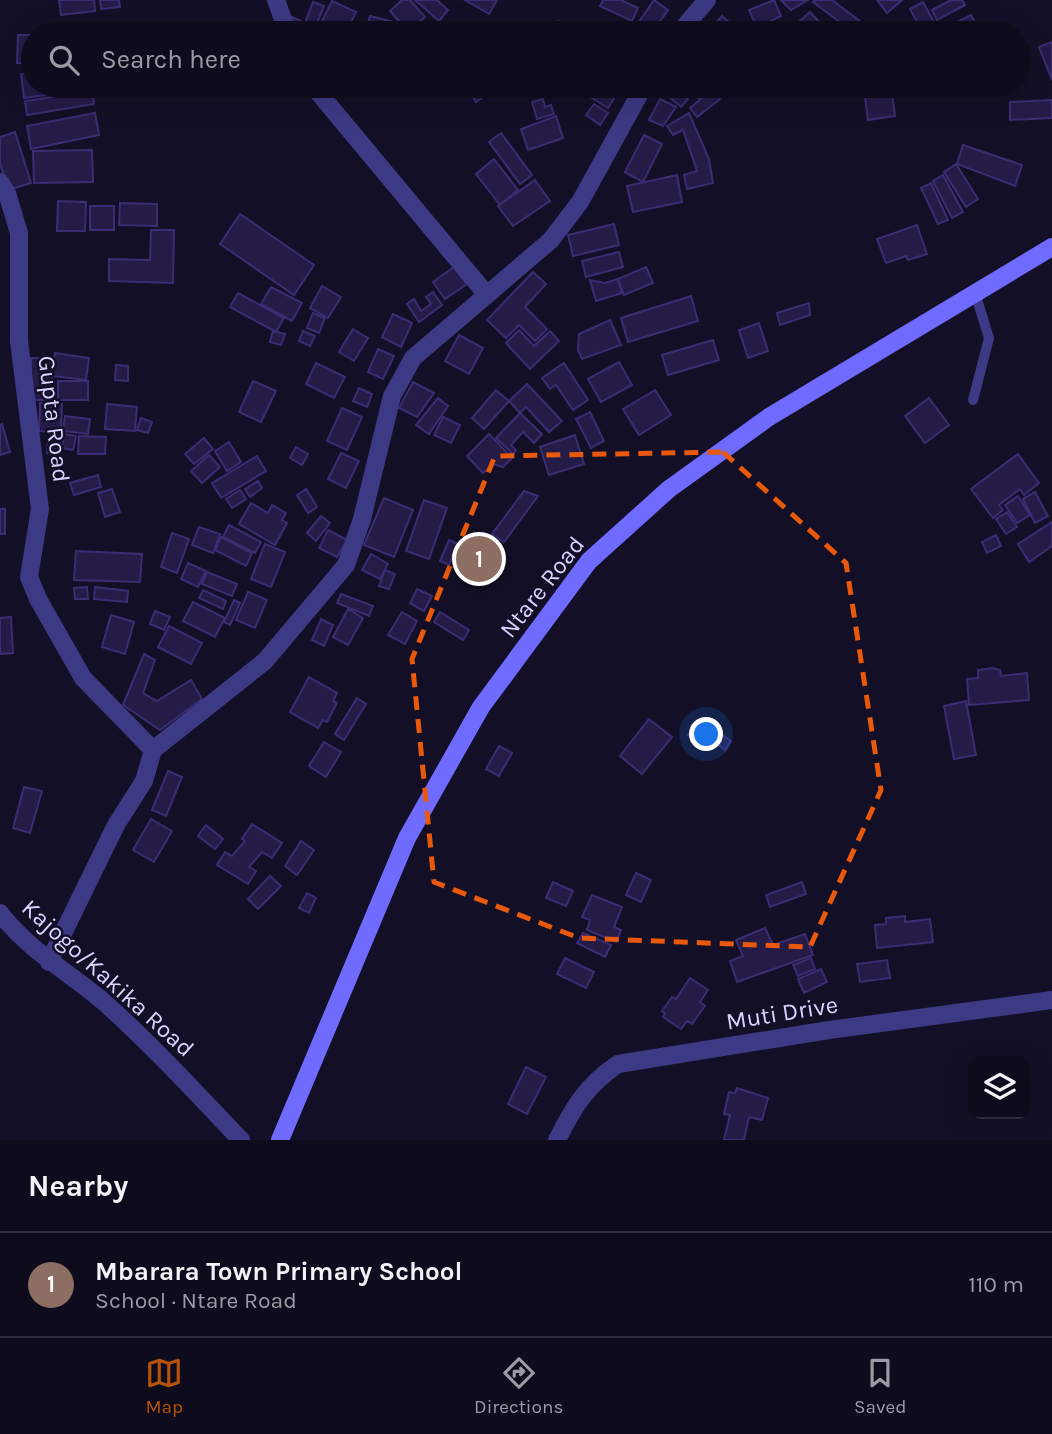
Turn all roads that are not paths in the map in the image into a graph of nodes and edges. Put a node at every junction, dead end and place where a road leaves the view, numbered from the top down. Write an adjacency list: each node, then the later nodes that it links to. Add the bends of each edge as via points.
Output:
1 (276, 0): 3 (street)
2 (707, 0): 4 (street)
3 (284, 21)
4 (689, 21)
5 (323, 98): 10 (street)
6 (637, 98): 10 (street, via 580,202 551,240)
7 (0, 182): 12 (street, Gupta Road, via 19,233 19,341 40,509 29,577 83,678)
8 (1052, 247): 9 (main road, Ntare Road)
9 (975, 293): 11 (lane, via 989,338); 17 (main road, Ntare Road, via 769,417 669,489 589,561 481,706 407,838)
10 (487, 295): 12 (street, via 414,358 392,396 346,565 265,661)
11 (973, 400)
12 (153, 750): 14 (street, via 144,781 116,825)
13 (0, 913): 14 (street, Kajogo/Kakika Road)
14 (49, 962): 16 (street, Kajogo/Kakika Road, via 103,1002)
15 (1052, 1000): 18 (street, Muti Drive, via 618,1064 593,1081)
16 (241, 1140)
17 (280, 1140)
18 (558, 1140)

